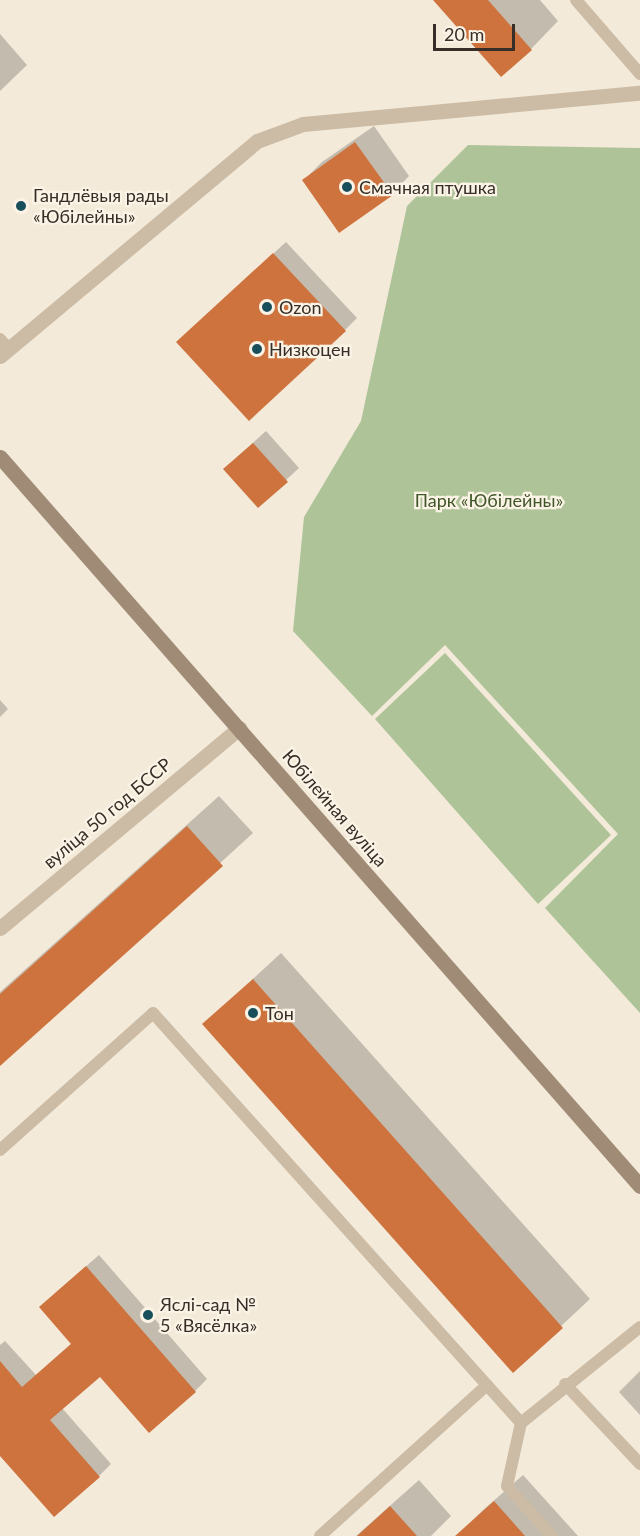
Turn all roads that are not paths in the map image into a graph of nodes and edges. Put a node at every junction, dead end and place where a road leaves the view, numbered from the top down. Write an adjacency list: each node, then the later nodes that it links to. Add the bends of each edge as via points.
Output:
1 (576, 0): 2 (lane)
2 (640, 74)
3 (640, 93): 4 (street, via 303,124 257,141)
4 (3, 347)
5 (0, 457): 6 (main road, Юбілейная вуліца)
6 (239, 728): 7 (street, вуліца 50 год БССР); 9 (main road, Юбілейная вуліца)
7 (0, 928)
8 (0, 1150): 12 (lane, via 153,1013)
9 (640, 1186)
10 (640, 1327): 11 (lane)
11 (565, 1384): 13 (lane); 14 (lane)
12 (488, 1385): 13 (lane); 15 (lane)
13 (521, 1423): 16 (lane, via 507,1486)
14 (640, 1464)
15 (320, 1536)
16 (552, 1536)

